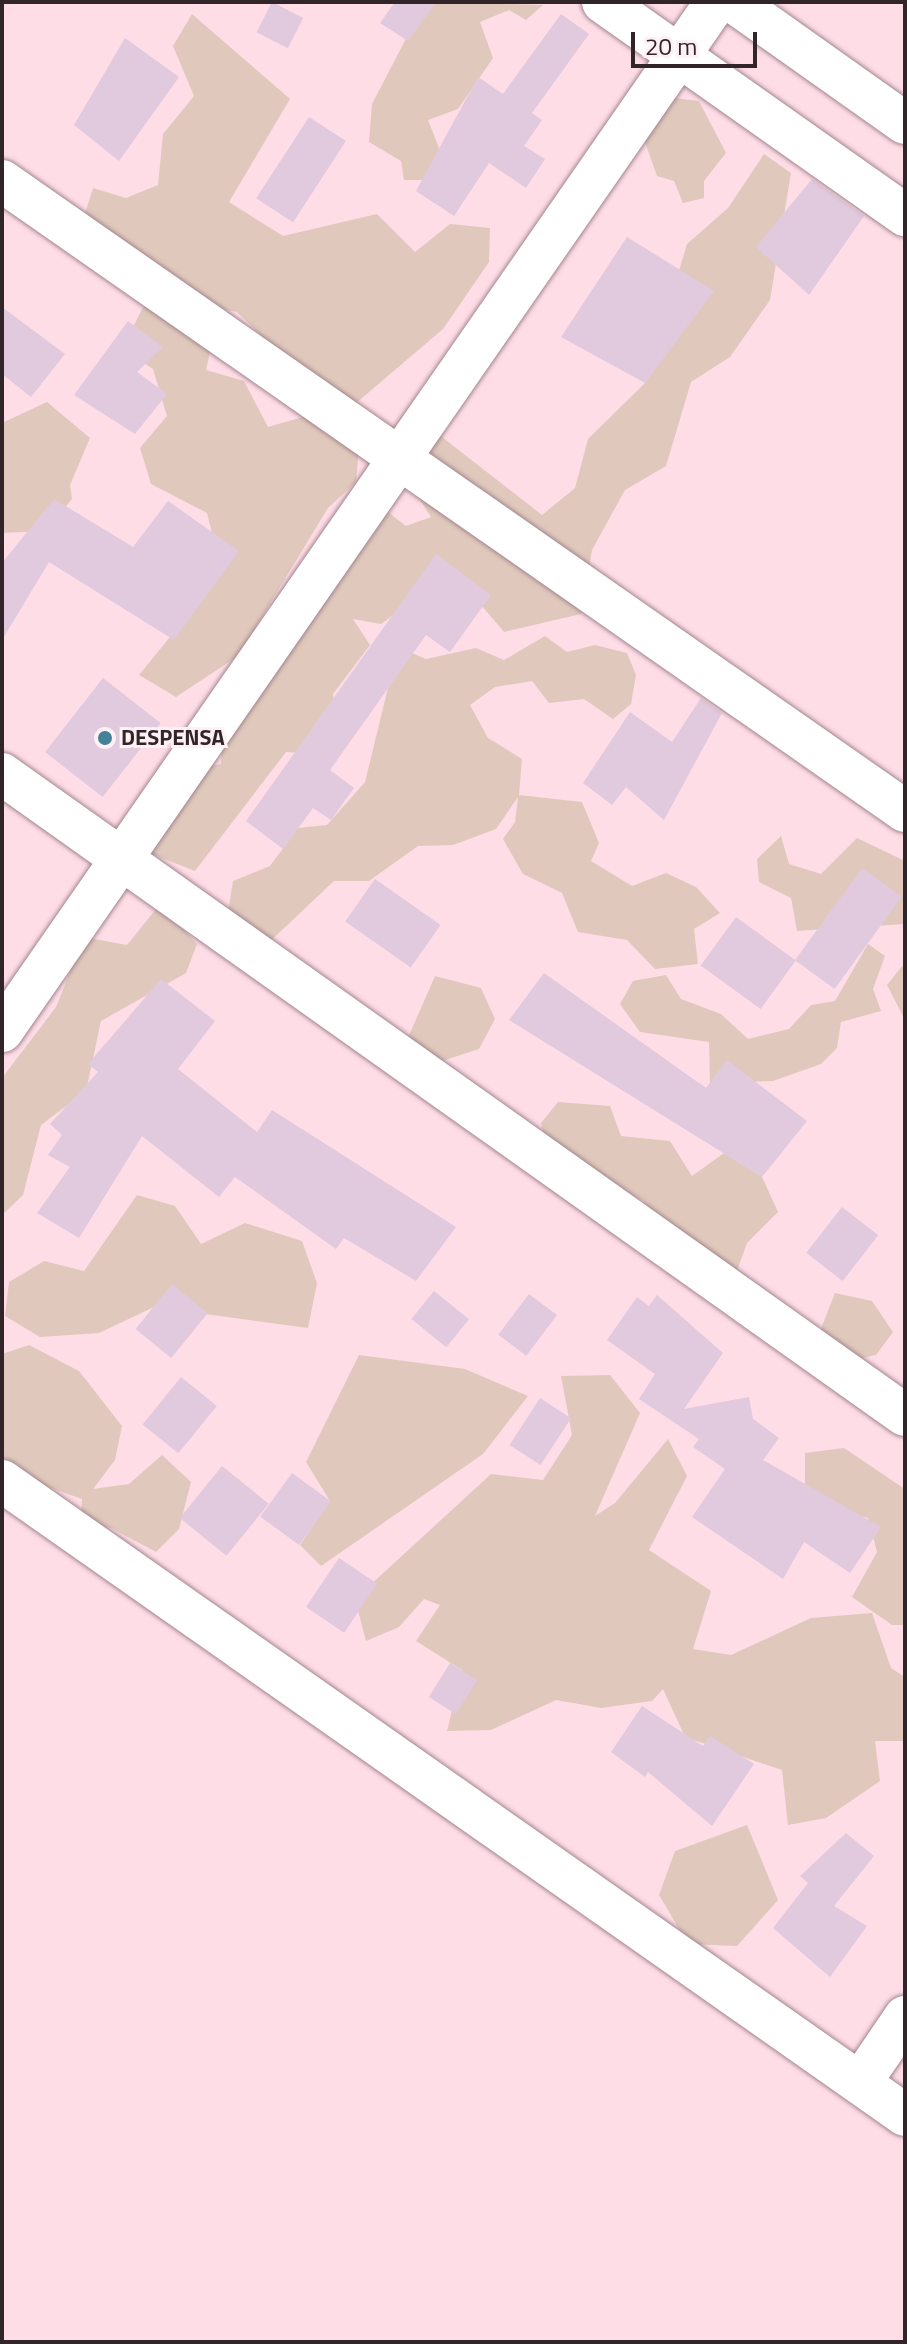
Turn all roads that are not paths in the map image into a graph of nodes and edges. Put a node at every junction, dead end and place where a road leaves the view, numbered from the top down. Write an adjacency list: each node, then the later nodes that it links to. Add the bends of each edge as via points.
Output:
1 (603, 2): 4 (street)
2 (716, 2): 4 (street)
3 (734, 2): 5 (street)
4 (680, 57): 7 (street); 8 (street)
5 (905, 123)
6 (2, 181): 8 (street)
7 (905, 215)
8 (403, 456): 10 (street); 11 (street)
9 (2, 774): 11 (street)
10 (905, 811)
11 (124, 856): 12 (street); 13 (street)
12 (2, 1031)
13 (905, 1415)
14 (2, 1481): 16 (street)
15 (905, 2017): 16 (street)
16 (860, 2083): 17 (street)
17 (905, 2115)

